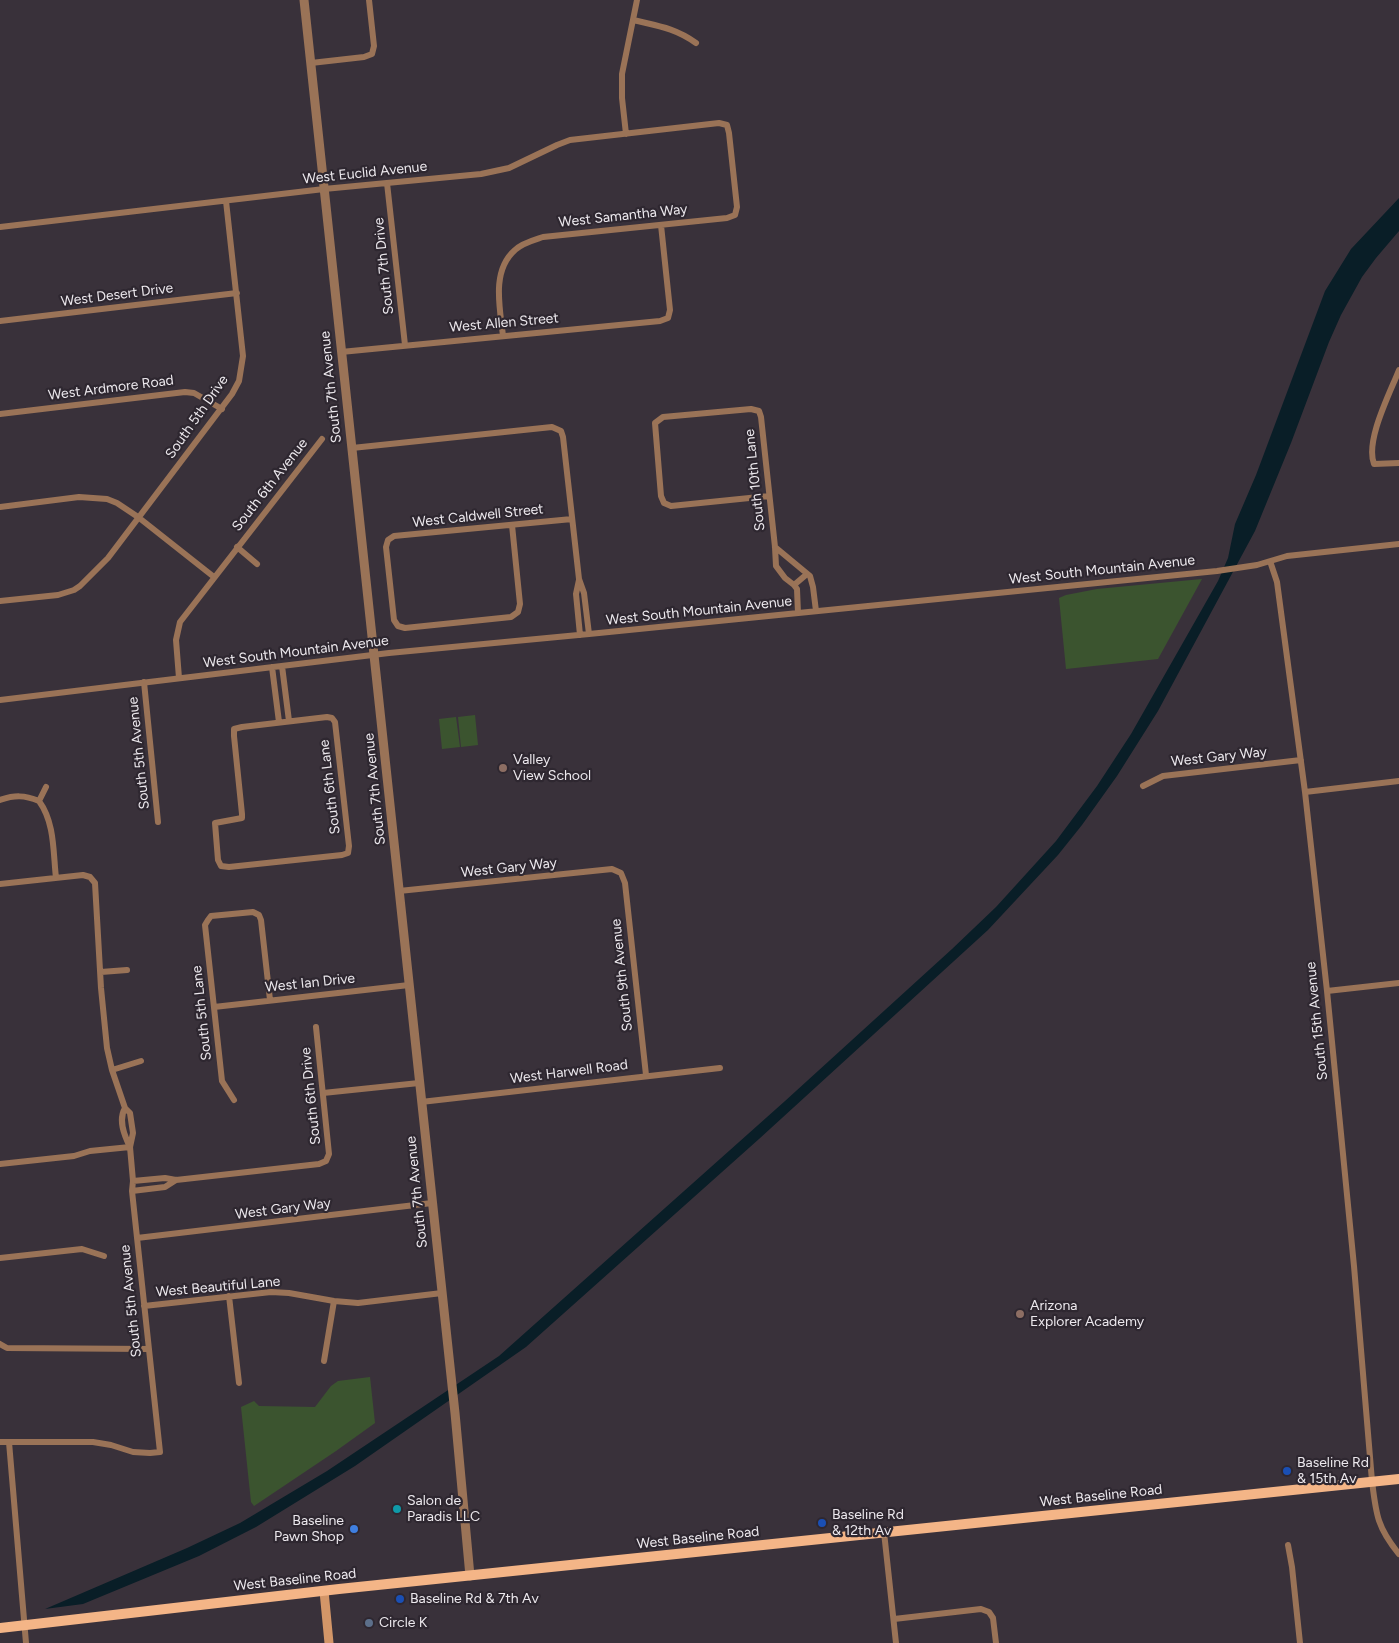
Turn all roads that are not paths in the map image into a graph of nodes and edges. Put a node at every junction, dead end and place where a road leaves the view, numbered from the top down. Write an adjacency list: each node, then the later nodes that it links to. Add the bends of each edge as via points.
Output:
1 (304, 0): 6 (street, South 7th Avenue)
2 (369, 0): 6 (street, via 372,54)
3 (638, 0): 4 (street)
4 (633, 20): 5 (street, via 672,29); 7 (street, via 622,74)
5 (696, 43)
6 (311, 63): 9 (street, South 7th Avenue)
7 (626, 134): 8 (street, West Euclid Avenue, via 570,140 497,172); 11 (street, West Euclid Avenue, via 719,123 727,125 737,207)
8 (387, 183): 9 (street, West Euclid Avenue); 17 (street, South 7th Drive)
9 (324, 189): 10 (street, West Euclid Avenue); 18 (street, South 7th Avenue)
10 (226, 201): 13 (street, West Euclid Avenue); 14 (street, South 5th Drive)
11 (735, 215): 12 (street, West Samantha Way)
12 (661, 225): 16 (street, West Samantha Way, via 543,236 515,250 500,278); 16 (street, West Allen Street, via 670,310 668,318)
13 (0, 226)
14 (236, 293): 15 (street, West Desert Drive); 20 (street, South 5th Drive, via 242,369 239,381)
15 (0, 321)
16 (503, 336): 17 (street, West Allen Street)
17 (405, 345): 18 (street, West Allen Street)
18 (341, 352): 23 (street, South 7th Avenue)
19 (1399, 370): 24 (street, via 1372,441 1371,457 1374,464)
20 (222, 409): 21 (street, West Ardmore Road, via 194,393 185,392); 27 (street, South 5th Drive)
21 (0, 414)
22 (322, 439): 31 (street, South 6th Avenue)
23 (352, 448): 28 (street, via 552,427 561,430 563,437); 46 (street, South 7th Avenue)
24 (1399, 463)
25 (769, 496): 25 (street, South 10th Lane, via 762,416 758,411 751,409 657,420 654,426 664,503 671,506); 32 (street, South 10th Lane)
26 (0, 507): 27 (street, via 88,497 107,499)
27 (138, 517): 36 (street); 40 (street, via 108,558 74,590)
28 (572, 519): 29 (street, West Caldwell Street); 37 (street)
29 (512, 525): 29 (street, West Caldwell Street, via 394,536 388,540 386,547 394,620 398,626 405,628 511,617 518,612 520,604)
30 (1399, 544): 33 (street, West South Mountain Avenue, via 1288,556)
31 (237, 547): 34 (street, South 6th Avenue); 36 (street, South 6th Avenue)
32 (775, 547): 35 (street, South 10th Lane); 38 (street, South 10th Lane, via 776,566)
33 (1270, 561): 42 (street, West South Mountain Avenue, via 1220,571); 56 (street, South 15th Avenue, via 1276,582)
34 (257, 564)
35 (807, 574): 38 (street); 42 (street, via 812,581)
36 (214, 577): 49 (street, South 6th Avenue, via 178,626)
37 (579, 579): 39 (street); 41 (street)
38 (794, 585): 43 (street, via 798,595)
39 (585, 601): 41 (street); 44 (street)
40 (0, 602)
41 (576, 602): 45 (street)
42 (816, 611): 43 (street, West South Mountain Avenue)
43 (798, 613): 44 (street, West South Mountain Avenue)
44 (589, 634): 45 (street, West South Mountain Avenue)
45 (580, 635): 46 (street, West South Mountain Avenue)
46 (374, 655): 47 (street, West South Mountain Avenue); 67 (street, South 7th Avenue)
47 (282, 666): 48 (street, West South Mountain Avenue); 52 (street)
48 (272, 668): 49 (street, West South Mountain Avenue); 53 (street)
49 (179, 678): 50 (street, West South Mountain Avenue)
50 (144, 682): 51 (street, West South Mountain Avenue); 63 (street, South 5th Avenue)
51 (0, 700)
52 (286, 700): 53 (street); 55 (street)
53 (276, 701): 54 (street)
54 (279, 722): 55 (street); 55 (street, South 6th Lane, via 234,729 242,818 215,823 220,866 348,853 350,846 335,722 332,718)
55 (289, 722)
56 (1300, 760): 58 (street, West Gary Way, via 1163,776); 60 (street, South 15th Avenue)
57 (1399, 781): 60 (street)
58 (1143, 786)
59 (46, 787): 62 (street)
60 (1305, 792): 72 (street, South 15th Avenue)
61 (0, 800): 62 (street, via 27,796)
62 (39, 801): 65 (street, via 51,827)
63 (158, 822)
64 (621, 873): 67 (street, West Gary Way, via 612,870); 79 (street, South 9th Avenue, via 625,883)
65 (56, 878): 66 (street); 69 (street, South 5th Avenue, via 84,875 95,883)
66 (0, 884)
67 (399, 891): 71 (street, South 7th Avenue)
68 (127, 970): 69 (street)
69 (101, 972): 78 (street, South 5th Avenue, via 107,1048)
70 (1399, 983): 72 (street)
71 (409, 985): 73 (street, West Ian Drive); 80 (street, South 7th Avenue)
72 (1327, 991): 109 (street, South 15th Avenue)
73 (270, 1000): 74 (street, West Ian Drive); 74 (street, South 5th Lane, via 259,915 254,912 212,916 205,925)
74 (214, 1007): 82 (street, South 5th Lane, via 222,1081)
75 (316, 1027): 81 (street, South 6th Drive)
76 (141, 1061): 78 (street)
77 (720, 1068): 79 (street, West Harwell Road)
78 (112, 1070): 84 (street, South 5th Avenue)
79 (646, 1075): 83 (street, West Harwell Road)
80 (419, 1083): 81 (street); 83 (street, South 7th Avenue)
81 (323, 1093): 90 (street, South 6th Drive, via 329,1154 326,1161)
82 (234, 1100)
83 (421, 1102): 94 (street, South 7th Avenue)
84 (125, 1108): 85 (street, South 5th Avenue); 86 (street, South 5th Avenue, via 130,1113)
85 (123, 1122): 86 (street); 87 (street, South 5th Avenue)
86 (131, 1122): 87 (street, South 5th Avenue)
87 (130, 1147): 88 (street); 91 (street, South 5th Avenue)
88 (0, 1164)
89 (154, 1179): 90 (street); 91 (street); 92 (street)
90 (176, 1180): 92 (street, via 165,1187)
91 (133, 1181): 93 (street, South 5th Avenue)
92 (155, 1188): 93 (street)
93 (132, 1191): 95 (street, South 5th Avenue)
94 (432, 1203): 95 (street, West Gary Way); 98 (street, South 7th Avenue)
95 (137, 1238): 101 (street, South 5th Avenue)
96 (104, 1256): 97 (street, via 82,1250)
97 (0, 1258)
98 (442, 1293): 100 (street, West Beautiful Lane, via 358,1303); 113 (street, South 7th Avenue)
99 (229, 1296): 100 (street, West Beautiful Lane, via 279,1292); 101 (street, West Beautiful Lane); 105 (street)
100 (334, 1301): 104 (street)
101 (144, 1306): 103 (street, South 5th Avenue)
102 (0, 1344): 103 (street, via 7,1348)
103 (149, 1349): 107 (street, South 5th Avenue, via 160,1452 133,1452 93,1442)
104 (324, 1361)
105 (238, 1383)
106 (0, 1442): 107 (street)
107 (9, 1442): 116 (street)
108 (1399, 1479): 109 (main road, West Baseline Road)
109 (1372, 1481): 110 (main road, West Baseline Road); 112 (street, South 15th Avenue, via 1381,1528)
110 (884, 1532): 113 (main road, West Baseline Road); 115 (street)
111 (1288, 1545): 122 (street)
112 (1399, 1554)
113 (470, 1576): 114 (main road, West Baseline Road)
114 (324, 1591): 116 (main road, West Baseline Road); 119 (main road)
115 (894, 1619): 120 (street); 121 (street, via 982,1609 993,1618)
116 (25, 1625): 117 (main road, West Baseline Road); 118 (street)
117 (0, 1628)
118 (26, 1643)
119 (329, 1643)
120 (896, 1643)
121 (996, 1643)
122 (1300, 1643)

